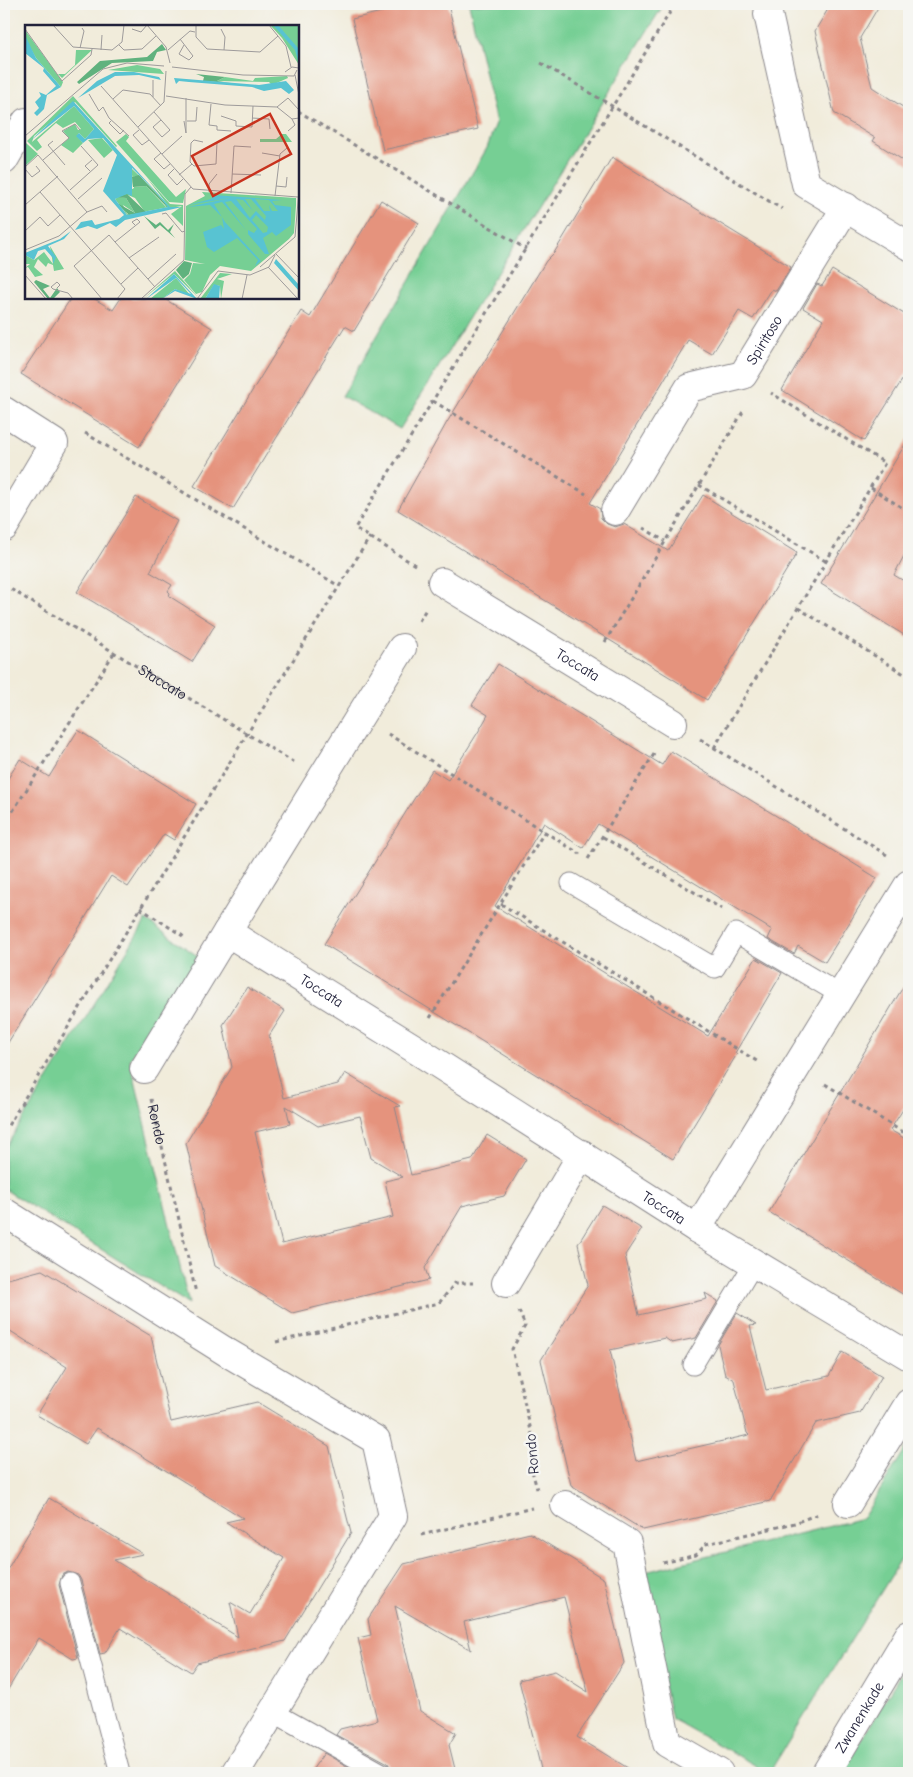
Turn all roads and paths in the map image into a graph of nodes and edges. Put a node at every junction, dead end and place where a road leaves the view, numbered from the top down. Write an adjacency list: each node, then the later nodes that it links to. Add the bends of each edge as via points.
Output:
1 (675, 4): 4 (path)
2 (768, 14): 8 (street, via 806,184)
3 (540, 63): 4 (path)
4 (612, 107): 9 (path); 11 (path)
5 (299, 111): 11 (path)
6 (25, 124): 7 (street)
7 (4, 160)
8 (846, 207): 9 (street, Spiritoso); 10 (street)
9 (828, 237): 12 (street, Spiritoso)
10 (909, 246)
11 (526, 249): 13 (path)
12 (751, 380): 16 (path); 17 (path, via 885,463); 18 (street, Spiritoso, via 689,388)
13 (433, 401): 18 (path); 21 (path)
14 (4, 411): 15 (street)
15 (54, 443): 20 (street); 27 (path, via 68,422)
16 (699, 485): 23 (path); 24 (path)
17 (871, 488): 19 (path); 24 (path)
18 (615, 511): 23 (path)
19 (909, 512)
20 (4, 527)
21 (355, 528)
22 (370, 537): 27 (path)
23 (666, 541): 31 (path)
24 (827, 562): 28 (path)
25 (442, 582): 31 (street, Toccata)
26 (4, 585): 30 (path, Staccato)
27 (339, 586): 35 (path)
28 (798, 608): 32 (path); 36 (path)
29 (402, 648): 33 (street)
30 (114, 653): 35 (path, Staccato); 38 (path)
31 (588, 671): 34 (street, Toccata)
32 (909, 676)
33 (360, 717): 37 (street); 39 (path)
34 (673, 723): 36 (path); 39 (path, via 589,859)
35 (247, 734): 37 (path, Staccato); 44 (path)
36 (714, 748): 40 (path)
37 (321, 780): 45 (street)
38 (4, 825)
39 (545, 831): 43 (path)
40 (892, 858)
41 (571, 884): 47 (lane, via 715,968 736,933)
42 (909, 884): 47 (street, Toccata)
43 (501, 904): 48 (path); 50 (path)
44 (140, 908): 46 (path); 51 (path)
45 (228, 932): 46 (street); 48 (street, Toccata)
46 (213, 956): 49 (street)
47 (841, 995): 50 (street, Toccata)
48 (412, 1047): 53 (street, Toccata)
49 (144, 1069): 58 (path, Rondo)
50 (792, 1073): 52 (path); 55 (street, Toccata)
51 (4, 1132)
52 (909, 1136)
53 (582, 1154): 55 (street, Toccata); 57 (street)
54 (4, 1212): 58 (street)
55 (697, 1229): 56 (street, Toccata)
56 (754, 1264): 60 (street, Toccata); 61 (lane)
57 (506, 1283): 59 (path, via 456,1283 439,1303); 63 (path, Rondo, via 525,1326 512,1349 534,1448 531,1467)
58 (206, 1338): 59 (street)
59 (228, 1353): 66 (street, via 376,1440)
60 (909, 1356)
61 (694, 1365)
62 (909, 1403): 64 (street)
63 (539, 1498)
64 (848, 1504): 67 (path, via 795,1523 706,1544 696,1555)
65 (553, 1505): 66 (path, via 418,1536); 67 (street, via 627,1543)
66 (393, 1516): 70 (street)
67 (632, 1572): 74 (street, via 667,1742)
68 (70, 1583): 71 (lane)
69 (909, 1635): 75 (street, Zwanenkade)
70 (273, 1712): 72 (street); 73 (lane)
71 (120, 1773)
72 (235, 1773)
73 (382, 1773)
74 (719, 1773)
75 (826, 1773)

